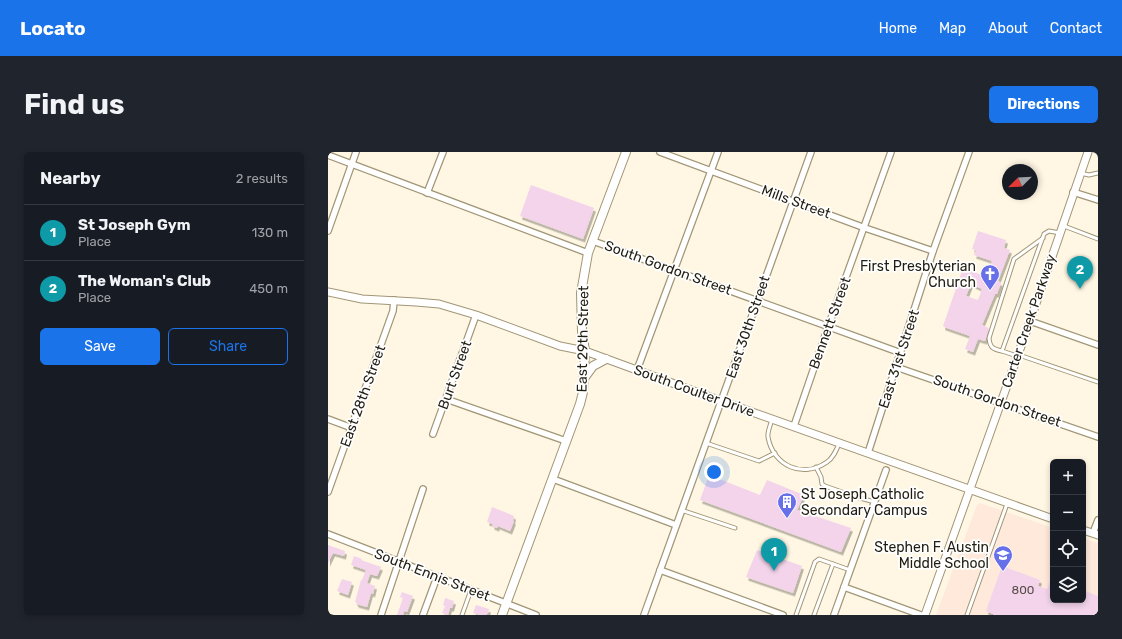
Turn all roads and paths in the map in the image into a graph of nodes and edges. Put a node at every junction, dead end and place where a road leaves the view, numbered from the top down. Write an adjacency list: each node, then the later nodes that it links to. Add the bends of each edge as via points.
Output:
1 (356, 152): 11 (street)
2 (443, 152): 16 (street)
3 (626, 152): 24 (main road, East 29th Street)
4 (660, 152): 12 (street, Mills Street)
5 (718, 152): 12 (street)
6 (811, 152): 17 (street, East 30th Street)
7 (891, 152): 19 (street, Bennett Street)
8 (969, 152): 25 (street, East 31st Street)
9 (1088, 152): 13 (street, Carter Creek Parkway)
10 (328, 155): 11 (street, South Gordon Street)
11 (352, 165): 16 (street, South Gordon Street); 21 (street)
12 (711, 172): 17 (street, Mills Street); 27 (street)
13 (1080, 173): 14 (lane); 15 (street, Carter Creek Parkway)
14 (1098, 173)
15 (1074, 192): 18 (street); 20 (street, Carter Creek Parkway)
16 (427, 193): 26 (street, South Gordon Street)
17 (793, 200): 19 (street, Mills Street); 30 (street, East 30th Street)
18 (1098, 200)
19 (865, 228): 25 (street, Mills Street); 33 (street, Bennett Street)
20 (1061, 229): 22 (lane, via 1049,231); 23 (lane); 32 (street, Carter Creek Parkway)
21 (328, 230)
22 (1043, 238): 36 (lane); 36 (lane, via 1014,259 989,338 990,346)
23 (1098, 239)
24 (593, 241): 26 (main road, East 29th Street); 27 (street, South Gordon Street)
25 (933, 251): 37 (street, East 31st Street)
26 (588, 252): 35 (main road, East 29th Street, via 581,300)
27 (675, 270): 30 (street, South Gordon Street); 41 (street)
28 (328, 292): 29 (street, South Coulter Drive, via 362,299)
29 (394, 300): 31 (street, South Coulter Drive, via 439,304); 50 (street, East 28th Street, via 393,312)
30 (756, 300): 33 (street, South Gordon Street); 45 (street, East 30th Street)
31 (476, 315): 35 (street, South Coulter Drive, via 560,346); 44 (street, Burt Street)
32 (1030, 321): 34 (street); 38 (street, Carter Creek Parkway)
33 (828, 327): 37 (street, South Gordon Street); 49 (street, Bennett Street)
34 (1098, 345)
35 (585, 351): 39 (street, South Coulter Drive); 42 (main road, East 29th Street)
36 (1002, 351): 38 (lane)
37 (901, 353): 40 (street, East 31st Street)
38 (1017, 355): 43 (lane); 46 (street, Carter Creek Parkway)
39 (606, 359): 41 (street, South Coulter Drive); 42 (main road, via 593,366)
40 (896, 366): 46 (street, South Gordon Street); 57 (street, East 31st Street)
41 (637, 370): 45 (street, South Coulter Drive)
42 (584, 378): 53 (main road, East 29th Street, via 580,404)
43 (1098, 382)
44 (446, 399): 51 (street, Burt Street); 53 (street)
45 (721, 401): 48 (street, South Coulter Drive); 54 (street, East 30th Street)
46 (1001, 402): 52 (street, South Gordon Street); 62 (street, Carter Creek Parkway)
47 (328, 419): 50 (street)
48 (772, 419): 49 (street, South Coulter Drive); 56 (lane, via 768,436)
49 (794, 426): 55 (street, South Coulter Drive)
50 (352, 428): 63 (street, East 28th Street)
51 (434, 434)
52 (1098, 437)
53 (566, 441): 60 (main road, East 29th Street)
54 (706, 443): 56 (lane, via 758,462); 66 (street, East 30th Street)
55 (839, 443): 57 (street, South Coulter Drive); 58 (lane, via 835,454 827,462)
56 (775, 453): 58 (lane, via 789,467 801,470)
57 (868, 453): 62 (street, South Coulter Drive)
58 (816, 467): 64 (lane, via 825,486)
59 (886, 470): 64 (street)
60 (553, 479): 69 (street); 80 (main road, East 29th Street)
61 (424, 489): 73 (street)
62 (969, 490): 65 (street, South Coulter Drive); 92 (street, Carter Creek Parkway)
63 (328, 492)
64 (875, 502): 76 (street)
65 (1007, 503): 67 (street, South Coulter Drive); 93 (lane)
66 (681, 510): 69 (street, East 30th Street); 70 (lane)
67 (1050, 518)
68 (1098, 520): 72 (street)
69 (676, 525): 75 (street, East 30th Street)
70 (734, 528)
71 (328, 534): 73 (street, South Ennis Street)
72 (1095, 534)
73 (399, 562): 77 (street, South Ennis Street); 81 (street)
74 (833, 564): 76 (lane); 88 (lane, via 820,559 815,562); 89 (lane)
75 (660, 570): 86 (street, East 30th Street); 87 (street)
76 (850, 570): 78 (street)
77 (437, 577): 79 (street, South Ennis Street); 82 (street)
78 (844, 588): 90 (street); 91 (street)
79 (471, 590): 80 (street, South Ennis Street); 83 (lane)
80 (506, 604): 84 (main road, East 29th Street); 85 (street, South Ennis Street)
81 (381, 615)
82 (423, 615)
83 (462, 615)
84 (502, 615)
85 (536, 615)
86 (644, 615)
87 (783, 615)
88 (796, 615)
89 (814, 615)
90 (834, 615)
91 (921, 615)
92 (925, 615)
93 (967, 615)

